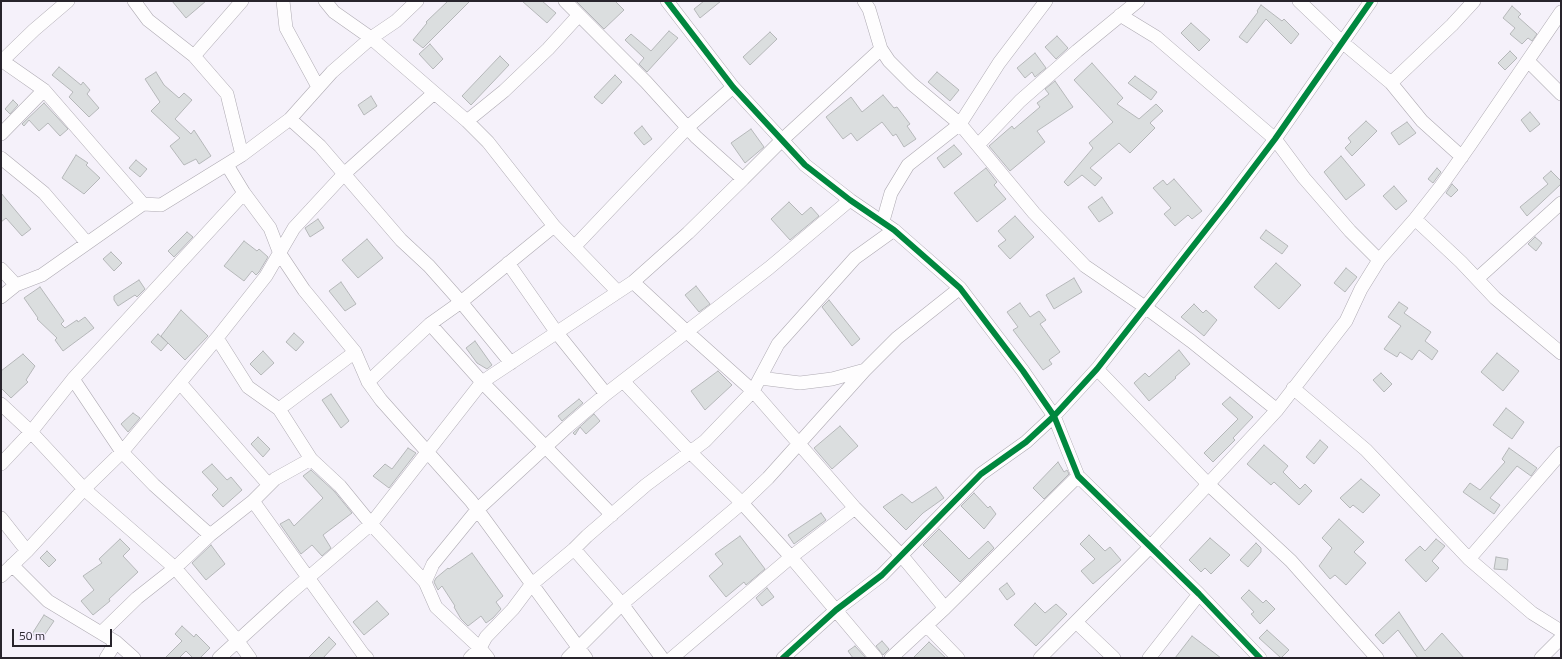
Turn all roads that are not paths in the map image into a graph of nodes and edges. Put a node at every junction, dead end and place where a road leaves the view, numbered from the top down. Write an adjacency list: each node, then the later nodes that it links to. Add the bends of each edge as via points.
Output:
1 (68, 1): 22 (street)
2 (134, 1): 21 (street, via 148,20)
3 (242, 1): 21 (street)
4 (283, 1): 25 (street, via 286,28)
5 (325, 1): 18 (street, via 334,12)
6 (417, 1): 18 (street, via 396,21)
7 (565, 1): 16 (street)
8 (667, 1): 26 (street)
9 (1046, 1): 32 (street, via 999,63)
10 (1138, 1): 17 (street)
11 (1299, 1): 19 (street)
12 (1371, 1): 19 (street)
13 (1474, 1): 24 (street)
14 (870, 4): 20 (street)
15 (1561, 12): 23 (street)
16 (578, 15): 31 (street, via 548,49 504,91); 33 (street)
17 (1120, 15): 35 (street, via 1156,37); 37 (street, via 1020,101)
18 (371, 38): 25 (street); 28 (street)
19 (1342, 42): 24 (street); 35 (street)
20 (881, 49): 32 (street, via 912,84); 36 (street)
21 (194, 56): 38 (street, via 227,94)
22 (2, 60): 27 (street)
23 (1528, 61): 29 (street); 39 (street)
24 (1391, 83): 39 (street, via 1422,121)
25 (318, 87): 30 (street)
26 (733, 87): 33 (street); 36 (street)
27 (44, 90): 34 (street); 47 (street)
28 (434, 93): 31 (street); 42 (street)
29 (1561, 94)
30 (290, 119): 38 (street); 42 (street, via 320,146)
31 (467, 121): 50 (street, via 488,142)
32 (960, 124): 37 (street); 49 (street, via 908,165 891,193)
33 (688, 128): 43 (street); 52 (street)
34 (1, 134)
35 (1275, 139): 54 (street, via 1344,225); 64 (street)
36 (782, 140): 43 (street); 45 (street, via 805,165)
37 (978, 146): 64 (street, via 1034,213 1085,266)
38 (242, 155): 41 (street)
39 (1462, 157): 48 (street)
40 (1, 158): 51 (street, via 44,194)
41 (227, 165): 44 (street); 47 (street, via 161,205)
42 (344, 174): 53 (street, via 294,228); 63 (street, via 401,240 429,266)
43 (743, 179): 58 (street)
44 (244, 193): 53 (street, via 270,228); 75 (street)
45 (850, 200): 49 (street); 66 (street)
46 (1561, 203): 57 (street)
47 (143, 204): 51 (street)
48 (1414, 219): 54 (street); 57 (street)
49 (888, 225): 60 (street); 74 (street, via 778,344)
50 (554, 226): 52 (street); 55 (street)
51 (87, 243): 59 (street, via 42,275)
52 (575, 246): 61 (street)
53 (280, 254): 68 (street); 69 (street, via 304,290)
54 (1379, 260): 80 (street, via 1361,289 1346,321)
55 (508, 263): 63 (street); 67 (street)
56 (1, 269): 59 (street)
57 (1478, 278): 70 (street, via 1495,298)
58 (633, 282): 61 (street); 66 (street)
59 (16, 285): 62 (street)
60 (960, 288): 73 (street, via 896,338); 86 (street)
61 (618, 292): 67 (street)
62 (1, 297)
63 (461, 302): 65 (street); 71 (street)
64 (1145, 307): 72 (street); 85 (street)
65 (430, 324): 77 (street); 78 (street)
66 (687, 332): 76 (street); 81 (street)
67 (557, 333): 71 (street); 82 (street)
68 (217, 338): 79 (street); 84 (street, via 248,387)
69 (355, 352): 77 (street); 84 (street)
70 (1561, 353)
71 (511, 363): 78 (street)
72 (1096, 368): 86 (street); 98 (street)
73 (865, 370): 74 (street, via 832,379 800,383); 88 (street)
74 (760, 378): 81 (street)
75 (73, 379): 87 (street); 90 (street)
76 (623, 381): 82 (street); 92 (street)
77 (368, 382): 91 (street)
78 (482, 382): 89 (street); 91 (street)
79 (180, 383): 90 (street); 97 (street)
80 (1293, 388): 85 (street); 113 (street, via 1366,450)
81 (753, 391): 88 (street); 92 (street, via 705,441)
82 (606, 394): 89 (street)
83 (1, 404): 87 (street)
84 (279, 409): 94 (street)
85 (1277, 410): 98 (street)
86 (1054, 416): 96 (street); 111 (street, via 1026,442 980,474)
87 (31, 432): 95 (street); 99 (street)
88 (798, 443): 101 (street); 102 (street)
89 (547, 447): 103 (street); 104 (street)
90 (122, 452): 99 (street); 107 (street)
91 (428, 452): 103 (street); 106 (street)
92 (690, 452): 101 (street); 104 (street)
93 (1561, 453): 113 (street)
94 (311, 459): 97 (street); 106 (street, via 340,486)
95 (1, 464)
96 (1078, 476): 108 (street); 122 (street)
97 (268, 484): 100 (street)
98 (1208, 484): 108 (street); 150 (street, via 1291,561)
99 (84, 489): 110 (street); 115 (street)
100 (253, 501): 107 (street); 117 (street)
101 (742, 503): 112 (street); 121 (street)
102 (855, 508): 111 (street); 112 (street)
103 (477, 510): 118 (street, via 433,564); 119 (street)
104 (612, 515): 109 (street)
105 (1, 518): 110 (street)
106 (371, 524): 117 (street); 118 (street)
107 (210, 535): 115 (street)
108 (1149, 548): 120 (street); 124 (street)
109 (574, 549): 119 (street); 121 (street)
110 (27, 551): 114 (street)
111 (902, 556): 122 (street); 123 (street, via 882,575)
112 (791, 557): 123 (street); 141 (street)
113 (1469, 559): 126 (street, via 1532,613)
114 (12, 564): 116 (street); 127 (street, via 48,601)
115 (175, 568): 127 (street, via 137,598); 129 (street)
116 (1, 576)
117 (309, 577): 129 (street); 137 (street)
118 (425, 582): 131 (street, via 436,607)
119 (532, 586): 131 (street, via 486,637); 132 (street)
120 (1198, 594): 148 (street); 149 (street)
121 (622, 604): 132 (street); 140 (street)
122 (945, 608): 125 (street)
123 (836, 610): 142 (street); 143 (street)
124 (1076, 622): 146 (street); 147 (street)
125 (927, 626): 144 (street); 145 (street)
126 (1561, 631)
127 (101, 633): 130 (street)
128 (1561, 638): 151 (street)
129 (237, 640): 135 (street); 136 (street)
130 (116, 642): 133 (street); 134 (street)
131 (484, 653): 138 (street)
132 (582, 653): 139 (street)
133 (106, 658)
134 (134, 658)
135 (219, 658)
136 (250, 658)
137 (367, 658)
138 (470, 658)
139 (568, 658)
140 (662, 658)
141 (672, 658)
142 (783, 658)
143 (876, 658)
144 (891, 658)
145 (958, 658)
146 (1040, 658)
147 (1114, 658)
148 (1149, 658)
149 (1260, 658)
150 (1377, 658)
151 (1541, 658)

